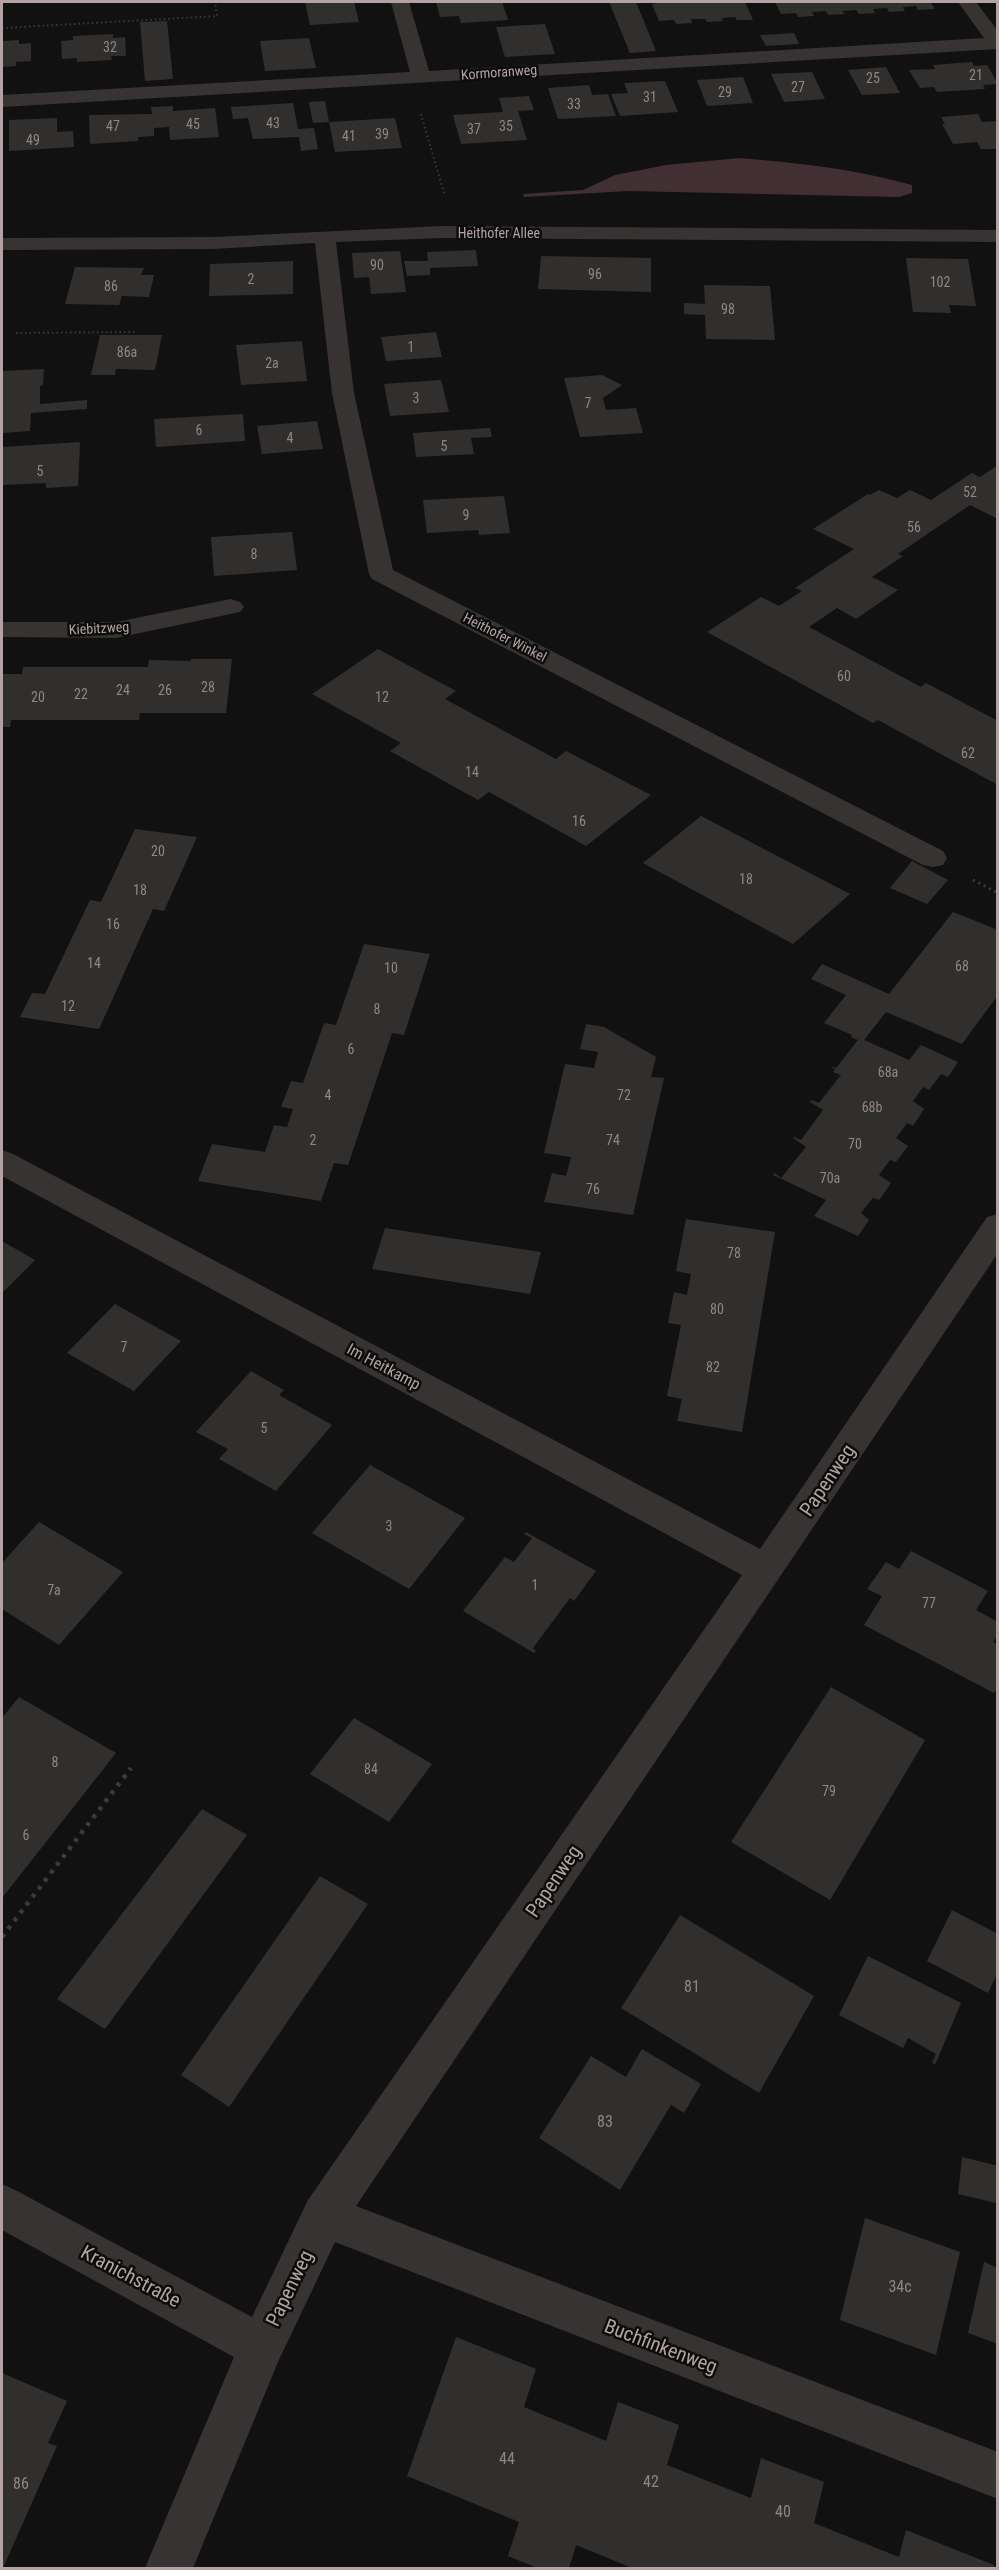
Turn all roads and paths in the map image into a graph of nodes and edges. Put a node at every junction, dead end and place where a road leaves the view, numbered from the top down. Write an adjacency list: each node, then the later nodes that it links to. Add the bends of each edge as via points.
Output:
1 (215, 2): 4 (path, via 217,16)
2 (400, 2): 6 (street)
3 (967, 2): 5 (street)
4 (2, 28)
5 (998, 41): 6 (street, Kormoranweg)
6 (421, 77): 7 (street, Kormoranweg); 8 (path, via 418,102)
7 (2, 101)
8 (445, 198)
9 (325, 236): 10 (street, Heithofer Allee, via 442,232); 11 (street, Heithofer Allee, via 213,243); 16 (street, Heithofer Winkel, via 343,393 381,574)
10 (998, 236)
11 (2, 244)
12 (136, 332): 13 (path)
13 (16, 333)
14 (231, 607): 15 (street, Kiebitzweg, via 116,630)
15 (2, 630)
16 (933, 858)
17 (2, 1162): 19 (street, Im Heitkamp)
18 (998, 1226): 19 (street, Papenweg)
19 (766, 1570): 23 (street, Papenweg)
20 (131, 1768): 21 (path)
21 (2, 1937)
22 (2, 2206): 24 (street, Kranichstraße)
23 (324, 2216): 24 (street, Papenweg); 25 (street, Buchfinkenweg)
24 (261, 2347): 26 (street, Papenweg)
25 (998, 2476)
26 (169, 2568)

